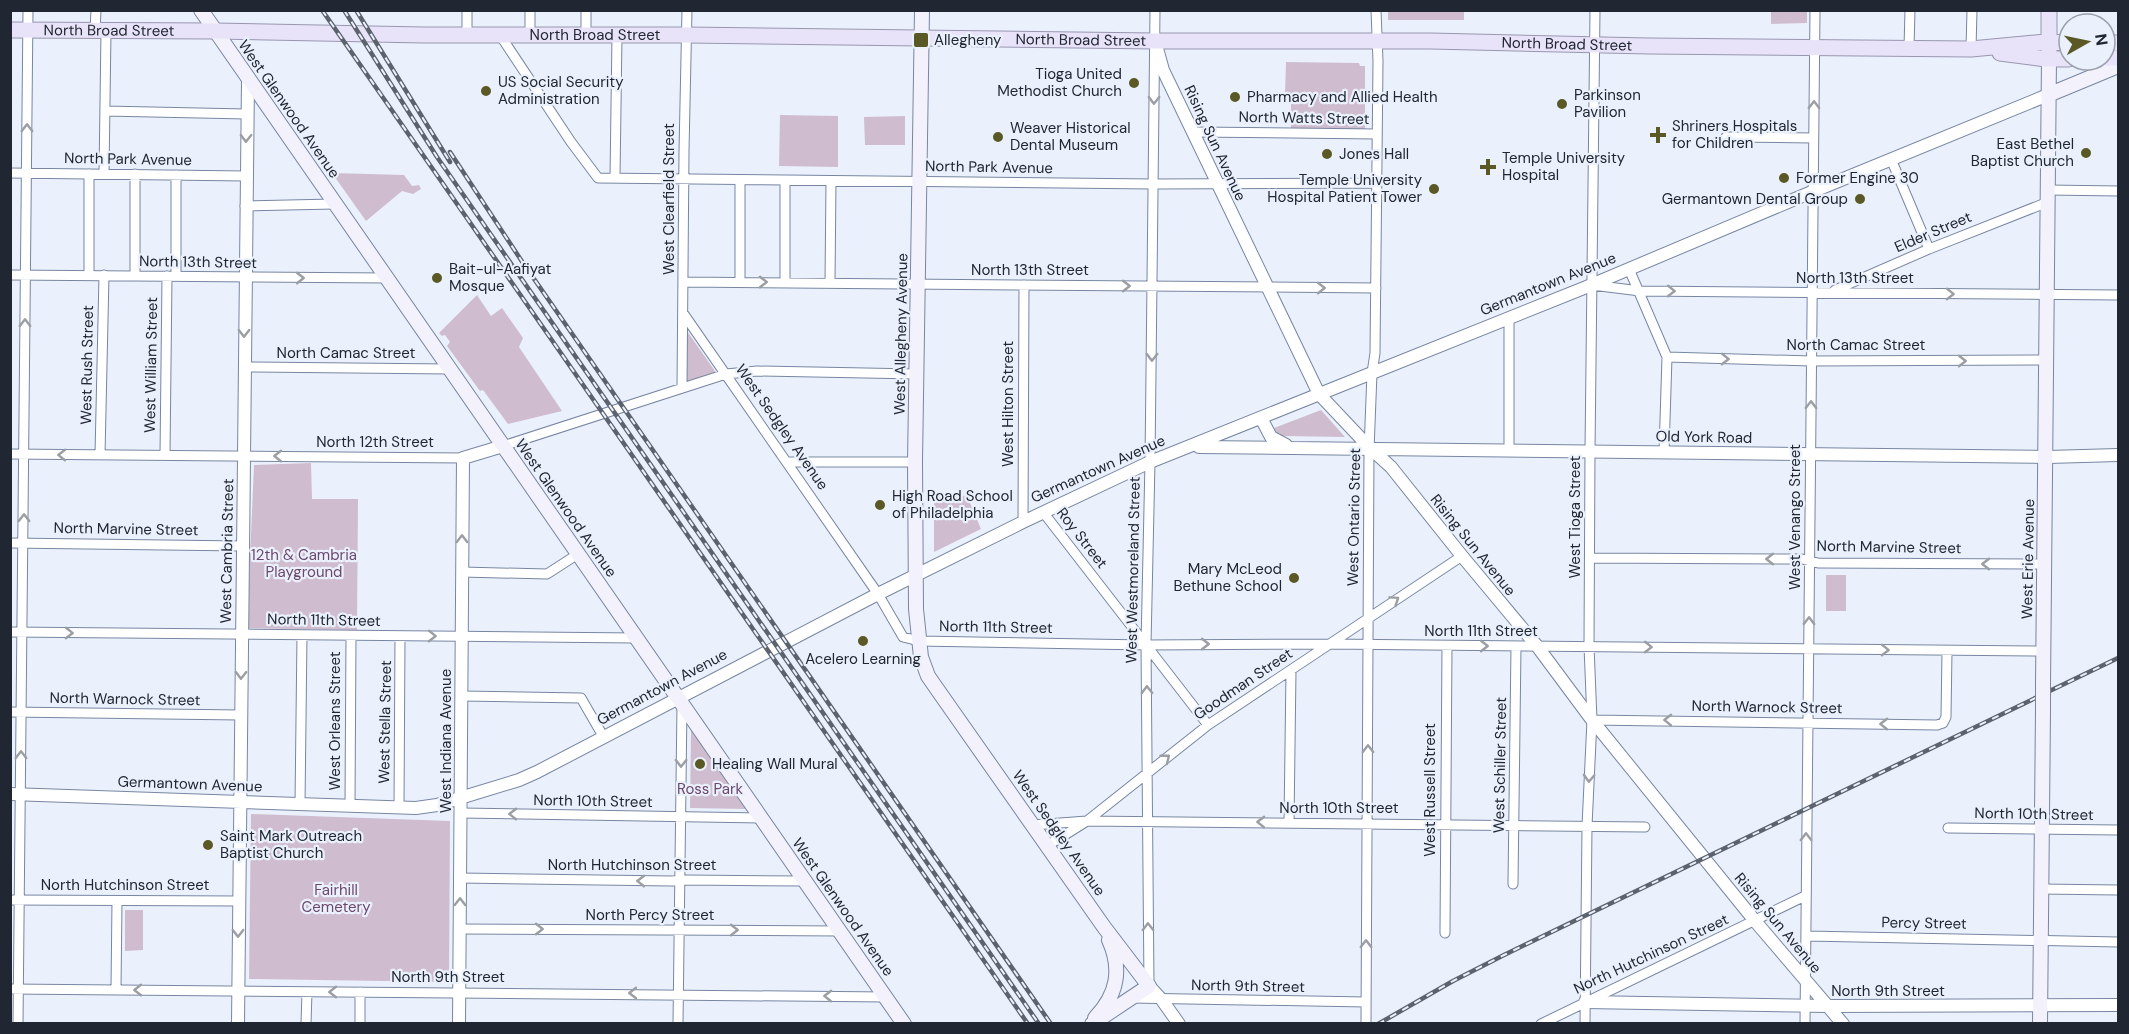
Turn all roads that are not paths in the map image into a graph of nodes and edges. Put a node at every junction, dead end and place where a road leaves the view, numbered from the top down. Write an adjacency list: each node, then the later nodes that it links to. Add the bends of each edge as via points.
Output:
1 (28, 10): 17 (street)
2 (96, 10): 18 (street)
3 (201, 10): 19 (main road, West Glenwood Avenue)
4 (467, 10): 20 (street)
5 (530, 10): 22 (street)
6 (586, 10): 25 (street)
7 (687, 10): 24 (street, West Clearfield Street)
8 (922, 10): 26 (main road, West Allegheny Avenue)
9 (1155, 10): 27 (street, West Westmoreland Street)
10 (1376, 10): 28 (street, West Ontario Street)
11 (1595, 10): 31 (street, West Tioga Street)
12 (1815, 10): 32 (street, West Venango Street)
13 (1910, 10): 33 (street)
14 (1972, 10): 34 (street)
15 (2049, 10): 29 (main road)
16 (10, 30): 17 (main road, North Broad Street)
17 (28, 30): 18 (main road, North Broad Street); 48 (street, one-way to 17)
18 (100, 31): 19 (main road, North Broad Street); 40 (street)
19 (215, 31): 20 (main road, North Broad Street); 38 (main road, West Glenwood Avenue)
20 (467, 35): 21 (main road, North Broad Street)
21 (500, 35): 22 (main road, North Broad Street); 54 (street, North Park Avenue, via 598,178)
22 (530, 35): 25 (main road, North Broad Street)
23 (617, 35): 24 (main road, North Broad Street); 25 (main road, North Broad Street); 54 (street)
24 (687, 35): 26 (main road, North Broad Street); 55 (street, West Clearfield Street)
25 (586, 36)
26 (921, 39): 27 (main road, North Broad Street); 59 (main road, West Allegheny Avenue)
27 (1155, 41): 28 (main road, North Broad Street); 42 (street, Rising Sun Avenue, via 1163,70); 62 (street, West Westmoreland Street, one-way to 62)
28 (1377, 41): 31 (main road, North Broad Street); 43 (street, West Ontario Street)
29 (2049, 42): 30 (main road, North Broad Street); 34 (main road, North Broad Street); 35 (main road)
30 (2057, 42)
31 (1595, 45): 32 (main road, North Broad Street); 84 (street, West Tioga Street)
32 (1814, 47): 33 (main road, North Broad Street); 45 (street, West Venango Street, one-way to 32)
33 (1909, 48): 34 (main road, North Broad Street)
34 (1971, 49): 35 (main road, North Broad Street)
35 (2049, 59): 36 (main road, North Broad Street); 39 (main road, West Erie Avenue)
36 (2057, 59)
37 (2118, 66): 39 (main road, Germantown Avenue)
38 (248, 80): 41 (street, West Cambria Street); 66 (main road, West Glenwood Avenue)
39 (2048, 95): 46 (street, Germantown Avenue); 65 (main road, West Erie Avenue)
40 (105, 111): 41 (street); 50 (street)
41 (246, 114): 53 (street, West Cambria Street, one-way to 53)
42 (1194, 132): 43 (street, North Watts Street); 60 (street, Rising Sun Avenue)
43 (1377, 134): 61 (street, West Ontario Street)
44 (1726, 137): 45 (street)
45 (1813, 138): 63 (street, West Venango Street)
46 (1891, 159): 63 (street, Germantown Avenue); 68 (street)
47 (10, 172): 48 (street, North Park Avenue)
48 (27, 173): 49 (street, North Park Avenue); 71 (street)
49 (89, 174): 50 (street, North Park Avenue); 72 (street)
50 (104, 174): 51 (street, North Park Avenue)
51 (135, 174): 52 (street, North Park Avenue); 74 (street)
52 (176, 175): 53 (street, North Park Avenue); 75 (street, West William Street)
53 (245, 176): 67 (street, West Cambria Street)
54 (615, 178): 55 (street, North Park Avenue)
55 (684, 180): 56 (street, North Park Avenue); 78 (street, West Clearfield Street)
56 (740, 180): 57 (street, North Park Avenue); 79 (street)
57 (785, 180): 58 (street, North Park Avenue); 80 (street)
58 (831, 181): 59 (street, North Park Avenue); 81 (street)
59 (919, 181): 62 (street, North Park Avenue); 82 (main road, West Allegheny Avenue)
60 (1217, 182): 61 (street, North Park Avenue); 62 (street, North Park Avenue); 86 (street, Rising Sun Avenue)
61 (1377, 183): 87 (street, West Ontario Street)
62 (1153, 184): 85 (street, West Westmoreland Street)
63 (1814, 191): 69 (street, Germantown Avenue); 90 (street, West Venango Street)
64 (2118, 191): 65 (street)
65 (2048, 196): 68 (street, Elder Street); 91 (main road, West Erie Avenue)
66 (334, 204): 67 (street); 77 (main road, West Glenwood Avenue)
67 (245, 206): 76 (street, West Cambria Street)
68 (1929, 249): 89 (street, Elder Street)
69 (1629, 269): 84 (street, Germantown Avenue); 88 (street)
70 (10, 275): 71 (street, North 13th Street)
71 (26, 275): 72 (street, North 13th Street); 114 (street, one-way to 71)
72 (89, 275): 73 (street, North 13th Street)
73 (104, 275): 74 (street, North 13th Street); 116 (street, West Rush Street)
74 (135, 276): 75 (street, North 13th Street)
75 (172, 276): 76 (street, North 13th Street); 117 (street, West William Street)
76 (245, 278): 77 (street, North 13th Street, one-way to 77); 98 (street, West Cambria Street, one-way to 98)
77 (386, 278): 99 (main road, West Glenwood Avenue)
78 (683, 282): 79 (street, North 13th Street); 93 (street, West Clearfield Street)
79 (740, 282): 80 (street, North 13th Street, one-way to 80)
80 (784, 282): 81 (street, North 13th Street)
81 (830, 283): 82 (street, North 13th Street)
82 (918, 285): 83 (street, North 13th Street); 102 (main road, West Allegheny Avenue)
83 (1024, 285): 85 (street, North 13th Street, one-way to 85); 126 (street, West Hilton Street)
84 (1592, 285): 88 (street, North 13th Street); 94 (street, Germantown Avenue); 111 (street, West Tioga Street)
85 (1153, 286): 86 (street, North 13th Street); 124 (street, West Westmoreland Street, one-way to 124)
86 (1268, 288): 87 (street, North 13th Street, one-way to 87); 104 (street, Rising Sun Avenue)
87 (1376, 288): 100 (street, West Ontario Street)
88 (1640, 291): 90 (street, North 13th Street, one-way to 90); 95 (street)
89 (1830, 292): 90 (street, North 13th Street); 91 (street, North 13th Street, one-way to 91)
90 (1811, 293): 97 (street, West Venango Street)
91 (2047, 295): 92 (street, North 13th Street); 96 (main road, West Erie Avenue)
92 (2118, 295)
93 (683, 313): 101 (street, West Sedgley Avenue); 103 (street, West Clearfield Street)
94 (1509, 317): 100 (street, Germantown Avenue); 110 (street)
95 (1666, 357): 97 (street, North Camac Street, one-way to 97); 112 (street)
96 (2046, 360): 97 (street, North Camac Street, one-way to 96); 120 (main road, West Erie Avenue)
97 (1811, 361): 115 (street, West Venango Street, one-way to 97)
98 (244, 367): 99 (street, North Camac Street); 119 (street, West Cambria Street)
99 (448, 369): 106 (main road, West Glenwood Avenue)
100 (1372, 373): 104 (street, Germantown Avenue); 109 (street, West Ontario Street)
101 (726, 374): 102 (street); 103 (street, North 12th Street); 122 (street, West Sedgley Avenue)
102 (917, 374): 123 (main road, West Allegheny Avenue)
103 (682, 388): 106 (street, North 12th Street)
104 (1319, 394): 105 (street, Germantown Avenue); 109 (street, Rising Sun Avenue)
105 (1261, 418): 107 (street, via 1271,437); 108 (street, Germantown Avenue)
106 (503, 446): 121 (street, North 12th Street); 130 (main road, West Glenwood Avenue)
107 (1289, 447): 108 (street, Old York Road); 109 (street, Old York Road)
108 (1185, 448): 124 (street, Germantown Avenue)
109 (1370, 448): 110 (street, Old York Road); 131 (street, Rising Sun Avenue, via 1391,466); 138 (street, West Ontario Street)
110 (1509, 450): 111 (street, Old York Road)
111 (1590, 451): 112 (street, Old York Road); 132 (street, West Tioga Street)
112 (1664, 452): 115 (street, Old York Road)
113 (10, 454): 114 (street, North 12th Street)
114 (24, 454): 116 (street, North 12th Street, one-way to 114); 128 (street, one-way to 114)
115 (1810, 454): 120 (street, Old York Road); 133 (street, West Venango Street)
116 (100, 455): 117 (street, North 12th Street)
117 (165, 455): 119 (street, North 12th Street)
118 (2118, 455): 120 (street, Old York Road)
119 (243, 456): 121 (street, North 12th Street, one-way to 119); 129 (street, West Cambria Street)
120 (2045, 457): 134 (main road, West Erie Avenue)
121 (462, 458): 135 (street, West Indiana Avenue, one-way to 121)
122 (788, 462): 123 (street); 137 (street, West Sedgley Avenue)
123 (915, 462): 136 (main road, West Allegheny Avenue)
124 (1150, 462): 125 (street, Germantown Avenue); 150 (street, West Westmoreland Street)
125 (1043, 512): 126 (street, Germantown Avenue); 150 (street, Roy Street)
126 (1023, 522): 136 (street, Germantown Avenue)
127 (10, 543): 128 (street, North Marvine Street)
128 (24, 543): 129 (street, North Marvine Street); 140 (street)
129 (242, 546): 141 (street, West Cambria Street)
130 (578, 554): 135 (street, via 547,574); 146 (main road, West Glenwood Avenue)
131 (1461, 556): 138 (street, Goodman Street, one-way to 131); 153 (street, Rising Sun Avenue)
132 (1590, 558): 133 (street, North Marvine Street, one-way to 132); 154 (street, West Tioga Street)
133 (1810, 561): 134 (street, North Marvine Street, one-way to 133); 155 (street, West Venango Street, one-way to 133)
134 (2044, 564): 157 (main road, West Erie Avenue)
135 (462, 572): 145 (street, West Indiana Avenue)
136 (916, 575): 137 (street, Germantown Avenue); 147 (main road, West Allegheny Avenue)
137 (878, 594): 147 (street, West Sedgley Avenue, via 903,637); 161 (street, Germantown Avenue)
138 (1368, 618): 148 (street, Goodman Street); 149 (street, West Ontario Street)
139 (10, 632): 140 (street, North 11th Street)
140 (23, 632): 141 (street, North 11th Street, one-way to 141); 163 (street)
141 (241, 634): 142 (street, North 11th Street); 164 (street, West Cambria Street, one-way to 164)
142 (302, 635): 143 (street, North 11th Street); 173 (street)
143 (351, 636): 144 (street, North 11th Street); 174 (street, West Orleans Street)
144 (400, 636): 145 (street, North 11th Street, one-way to 145); 175 (street, West Stella Street)
145 (462, 637): 146 (street, North 11th Street); 160 (street, West Indiana Avenue)
146 (636, 638): 161 (main road, West Glenwood Avenue)
147 (919, 641): 150 (street, North 11th Street); 158 (main road, West Allegheny Avenue)
148 (1329, 644): 149 (street, North 11th Street); 150 (street, North 11th Street, one-way to 148); 159 (street, Goodman Street)
149 (1368, 644): 151 (street, North 11th Street); 182 (street, West Ontario Street, one-way to 149)
150 (1146, 645): 167 (street, Roy Street); 169 (street, West Westmoreland Street, one-way to 150)
151 (1447, 646): 152 (street, North 11th Street, one-way to 152); 183 (street, West Russell Street)
152 (1516, 646): 153 (street, North 11th Street); 184 (street, West Schiller Street)
153 (1537, 646): 154 (street, North 11th Street); 165 (street, Rising Sun Avenue)
154 (1589, 646): 155 (street, North 11th Street, one-way to 155); 165 (street, West Tioga Street)
155 (1808, 649): 156 (street, North 11th Street, one-way to 156); 166 (street, West Venango Street)
156 (1947, 651): 157 (street, North 11th Street); 166 (street, North Warnock Street, one-way to 166, via 1946,717 1942,723)
157 (2044, 651): 189 (main road, West Erie Avenue, bridge)
158 (921, 657): 185 (main road, West Sedgley Avenue, via 928,676)
159 (1291, 670): 167 (street, Goodman Street); 181 (street)
160 (461, 696): 168 (street, via 581,698); 171 (street, West Indiana Avenue)
161 (680, 701): 168 (street, Germantown Avenue); 177 (street, one-way to 177); 178 (main road, West Glenwood Avenue)
162 (10, 712): 163 (street, North Warnock Street)
163 (22, 712): 164 (street, North Warnock Street); 170 (street, one-way to 163)
164 (240, 715): 172 (street, West Cambria Street)
165 (1592, 720): 166 (street, North Warnock Street, one-way to 165); 186 (street, West Tioga Street, one-way to 186); 202 (street, Rising Sun Avenue)
166 (1809, 723): 198 (street, West Venango Street, one-way to 166)
167 (1208, 724): 169 (street, Goodman Street, one-way to 167)
168 (603, 736): 171 (street, Germantown Avenue, via 537,772)
169 (1148, 772): 179 (street, Goodman Street); 180 (street, West Westmoreland Street)
170 (16, 794): 172 (street, Germantown Avenue); 199 (street)
171 (461, 798): 175 (street, Germantown Avenue, via 428,807); 176 (street, West Indiana Avenue)
172 (240, 803): 173 (street, Germantown Avenue); 201 (street, West Cambria Street)
173 (300, 805): 174 (street, Germantown Avenue)
174 (350, 806): 175 (street, Germantown Avenue)
175 (399, 808)
176 (461, 813): 177 (street, North 10th Street, one-way to 176); 192 (street, West Indiana Avenue)
177 (680, 818): 178 (street, North 10th Street); 193 (street)
178 (761, 818): 194 (main road, West Glenwood Avenue)
179 (1087, 821): 180 (street, North 10th Street); 185 (street, North 10th Street); 191 (street, Goodman Street)
180 (1147, 821): 181 (street, North 10th Street, one-way to 180); 212 (street, West Westmoreland Street, one-way to 180)
181 (1289, 823): 182 (street, North 10th Street)
182 (1367, 823): 183 (street, North 10th Street); 223 (street, West Ontario Street, one-way to 182)
183 (1445, 824): 184 (street, North 10th Street); 207 (street, West Russell Street)
184 (1514, 824): 186 (street, North 10th Street); 195 (street, West Schiller Street)
185 (1033, 825): 191 (main road, West Sedgley Avenue)
186 (1587, 826): 187 (street, North 10th Street); 224 (street, West Tioga Street)
187 (1645, 827)
188 (1948, 828): 189 (street, North 10th Street)
189 (2042, 829): 190 (street, North 10th Street); 196 (main road, West Erie Avenue)
190 (2118, 830)
191 (1047, 846): 203 (main road, West Sedgley Avenue)
192 (460, 878): 193 (street, North Hutchinson Street, one-way to 192); 204 (street, West Indiana Avenue, one-way to 192)
193 (679, 880): 194 (street, North Hutchinson Street); 205 (street)
194 (804, 881): 206 (main road, West Glenwood Avenue)
195 (1513, 885)
196 (2042, 889): 197 (street); 209 (main road, West Erie Avenue)
197 (2118, 890)
198 (1805, 896): 202 (street, North Hutchinson Street); 208 (street, West Venango Street)
199 (15, 900): 200 (street, North Hutchinson Street); 213 (street)
200 (117, 901): 201 (street, North Hutchinson Street); 214 (street)
201 (239, 901): 215 (street, West Cambria Street, one-way to 215)
202 (1755, 921): 211 (street, Rising Sun Avenue); 224 (street, North Hutchinson Street)
203 (1104, 927): 212 (main road, West Sedgley Avenue); 236 (main road, via 1118,973 1113,992)
204 (459, 929): 205 (street, North Percy Street, one-way to 205); 218 (street, West Indiana Avenue)
205 (678, 930): 206 (street, North Percy Street, one-way to 206); 219 (street)
206 (840, 931): 220 (main road, West Glenwood Avenue)
207 (1445, 933)
208 (1806, 936): 209 (street, Percy Street); 211 (street, West Venango Street)
209 (2041, 940): 210 (street); 225 (main road, West Erie Avenue)
210 (2118, 942)
211 (1805, 980): 227 (street, West Venango Street); 228 (street, Rising Sun Avenue)
212 (1149, 986): 221 (main road); 222 (street, West Sedgley Avenue)
213 (15, 989): 214 (street, North 9th Street); 229 (street)
214 (116, 989): 215 (street, North 9th Street, one-way to 214)
215 (238, 990): 216 (street, North 9th Street); 230 (street, West Cambria Street)
216 (307, 992): 217 (street, North 9th Street, one-way to 216); 231 (street)
217 (360, 992): 218 (street, North 9th Street); 232 (street)
218 (459, 992): 219 (street, North 9th Street, one-way to 218); 233 (street, West Indiana Avenue)
219 (678, 994): 220 (street, North 9th Street, one-way to 219); 234 (street)
220 (886, 997): 235 (main road, West Glenwood Avenue)
221 (1131, 998): 222 (street, North 9th Street); 236 (main road)
222 (1162, 1000): 223 (street, North 9th Street); 237 (street, West Sedgley Avenue)
223 (1366, 1002): 238 (street, West Ontario Street)
224 (1585, 1002): 227 (street, North 9th Street); 239 (street, North Hutchinson Street); 240 (street, West Tioga Street)
225 (2040, 1005): 226 (street, North 9th Street); 228 (street, North 9th Street); 243 (main road, West Erie Avenue)
226 (2118, 1005)
227 (1805, 1006): 228 (street, North 9th Street); 241 (street, West Venango Street)
228 (1828, 1006): 242 (street, Rising Sun Avenue)
229 (18, 1023)
230 (238, 1023)
231 (306, 1023)
232 (360, 1023)
233 (459, 1023)
234 (678, 1023)
235 (904, 1023)
236 (1091, 1023)
237 (1179, 1023)
238 (1365, 1023)
239 (1541, 1023)
240 (1585, 1023)
241 (1805, 1023)
242 (1843, 1023)
243 (2040, 1023)

